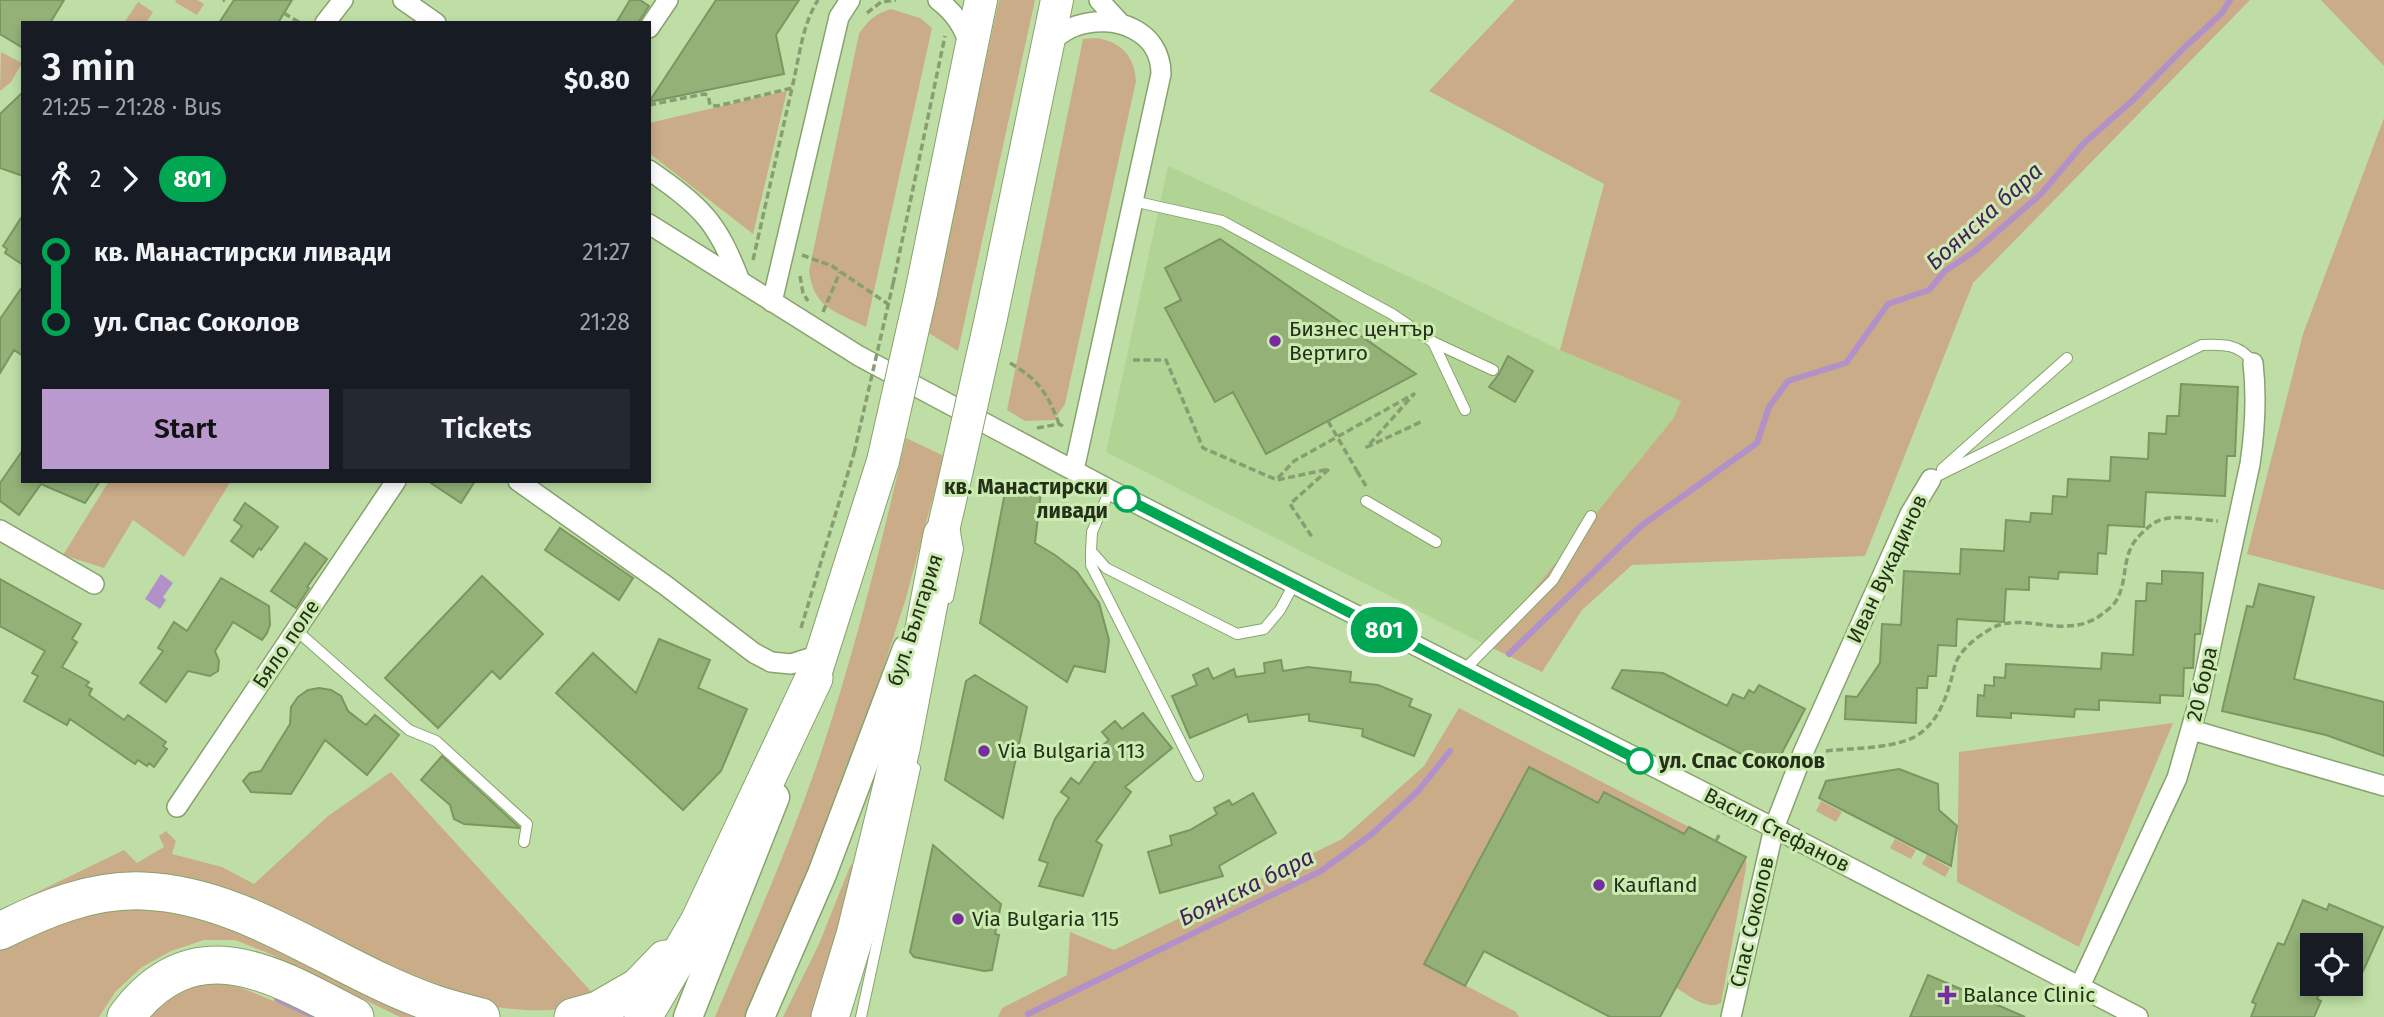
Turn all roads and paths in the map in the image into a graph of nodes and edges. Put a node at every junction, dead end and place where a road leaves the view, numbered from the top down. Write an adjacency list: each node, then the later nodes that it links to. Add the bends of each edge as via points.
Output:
1 (343, 0): 14 (street)
2 (403, 0): 15 (street)
3 (668, 0): 17 (street)
4 (818, 0): 21 (path)
5 (850, 0): 30 (street, via 839,17)
6 (895, 0): 12 (path, via 881,2)
7 (938, 0): 20 (street, via 955,15)
8 (981, 0): 20 (main road)
9 (1057, 0): 19 (main road, бул. България)
10 (1099, 0): 16 (street)
11 (284, 13): 13 (path)
12 (861, 18)
13 (297, 21)
14 (327, 21)
15 (433, 21)
16 (1120, 23): 19 (street, via 1078,25); 24 (street, via 1148,38 1161,64)
17 (651, 25)
18 (946, 28): 29 (path)
19 (1048, 44): 57 (main road, бул. България, bridge)
20 (971, 49): 29 (main road)
21 (793, 88): 22 (path, via 717,106 710,105 704,94); 26 (path)
22 (651, 105)
23 (651, 171): 28 (street, via 688,197 713,223)
24 (1133, 201): 34 (lane, via 1222,221 1392,314); 47 (street)
25 (651, 225): 28 (street, Васил Стефанов)
26 (751, 264)
27 (840, 272): 31 (path); 32 (path, via 801,254 801,287); 33 (path, via 819,313)
28 (740, 281): 30 (street, Васил Стефанов)
29 (907, 288): 31 (path, bridge); 48 (main road, bridge)
30 (772, 302): 36 (street, Васил Стефанов)
31 (888, 303): 48 (path, bridge)
32 (812, 305)
33 (827, 318)
34 (1433, 342): 41 (lane); 42 (lane)
35 (881, 348): 36 (path)
36 (864, 349): 49 (street, Васил Стефанов)
37 (2067, 358): 50 (lane, Иван Вукадинов)
38 (1133, 360): 51 (path, via 1166,360 1203,448)
39 (1010, 363): 45 (path, via 1037,382)
40 (2253, 363): 50 (lane, via 2237,347 2202,345); 59 (street, 20 бора, via 2255,425)
41 (1493, 370)
42 (1465, 410)
43 (1328, 421): 54 (path, bridge)
44 (1423, 421): 51 (path, via 1367,447 1414,394 1294,461)
45 (1059, 424): 46 (path); 47 (path)
46 (1035, 428)
47 (1082, 433): 49 (street)
48 (868, 457): 68 (main road); 68 (path)
49 (1074, 470): 55 (street, Васил Стефанов)
50 (1931, 478): 71 (street, Иван Вукадинов, via 1910,514)
51 (1277, 480): 61 (path, via 1329,469 1290,504)
52 (395, 483): 67 (street, Бяло поле)
53 (521, 483): 68 (street, via 754,653 771,662)
54 (1368, 488)
55 (1110, 490): 63 (lane, via 1092,532); 65 (street, Васил Стефанов)
56 (1366, 501): 62 (lane)
57 (948, 509): 66 (lane, via 958,549); 82 (highway, via 901,749); 90 (main road, бул. България, via 894,686 858,785)
58 (1591, 516): 69 (lane, via 1553,580)
59 (2238, 522): 70 (street, 20 бора); 71 (path, via 2166,518 2152,524 2127,552 2116,601 2089,623 1998,626 1968,645 1956,661 1938,715 1925,730 1910,739 1876,746)
60 (0, 530): 64 (street)
61 (1312, 537)
62 (1436, 542)
63 (1091, 551): 65 (lane, via 1106,568 1237,634 1264,629); 73 (lane, via 1091,565)
64 (94, 584)
65 (1294, 584): 69 (street, Васил Стефанов)
66 (945, 615)
67 (296, 630): 75 (street, Бяло поле); 79 (lane, via 409,730 436,741 527,824)
68 (809, 665): 80 (highway); 89 (main road, via 772,806)
69 (1464, 671): 76 (street, Васил Стефанов)
70 (2192, 730): 74 (street); 83 (street, 20 бора, via 2177,778)
71 (1803, 753): 76 (street, Иван Вукадинов)
72 (916, 760): 93 (lane)
73 (1198, 776)
74 (2384, 786)
75 (177, 807)
76 (1774, 828): 83 (street, Васил Стефанов); 94 (street, Спас Соколов)
77 (1719, 835): 78 (path)
78 (1716, 841)
79 (524, 842)
80 (699, 922): 87 (highway, via 638,987 597,1010); 88 (highway)
81 (0, 931): 86 (highway, via 38,912 91,895 142,891 208,900 433,1004)
82 (855, 935): 91 (highway); 92 (highway)
83 (2080, 986): 95 (street, Васил Стефанов)
84 (126, 1017): 85 (highway, via 143,995 174,973 214,965 281,979)
85 (355, 1017)
86 (481, 1017)
87 (573, 1017)
88 (643, 1017)
89 (688, 1017)
90 (760, 1017)
91 (830, 1017)
92 (852, 1017)
93 (861, 1017)
94 (1731, 1017)
95 (2138, 1017)

